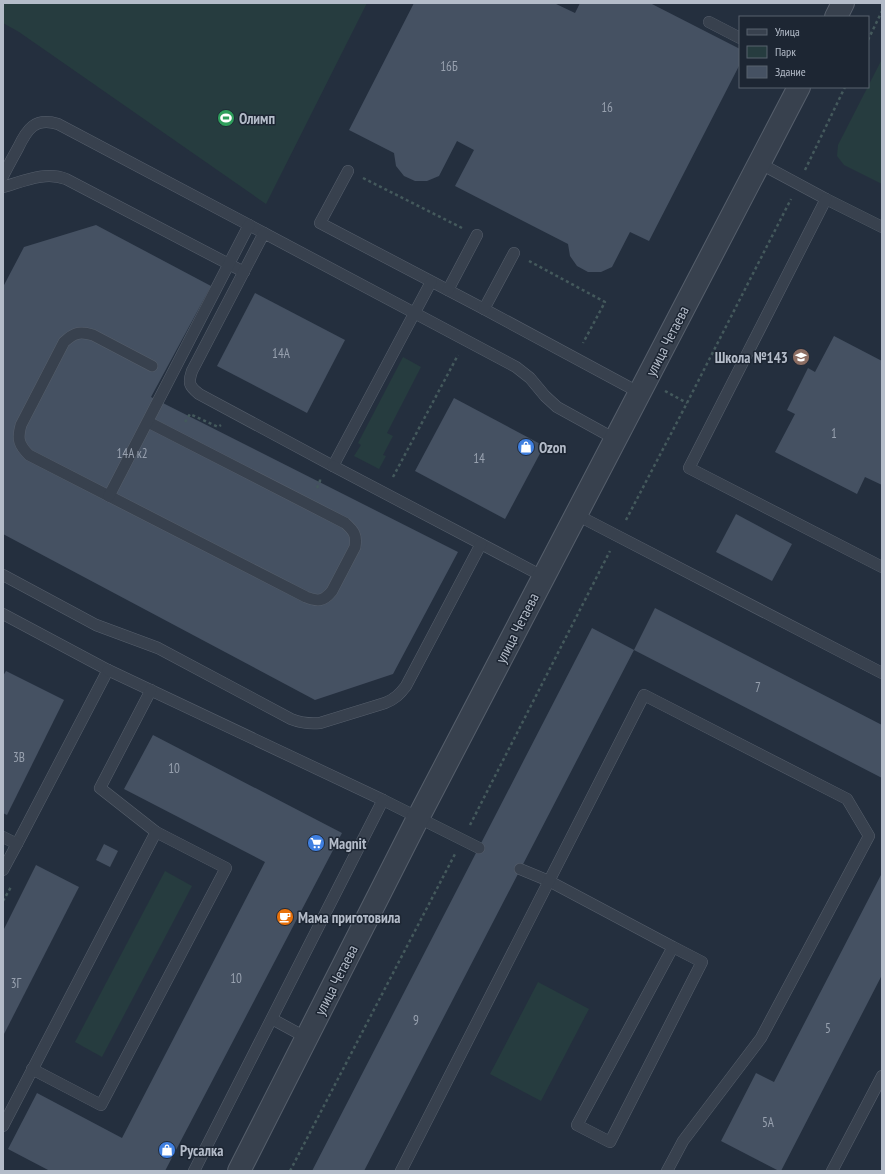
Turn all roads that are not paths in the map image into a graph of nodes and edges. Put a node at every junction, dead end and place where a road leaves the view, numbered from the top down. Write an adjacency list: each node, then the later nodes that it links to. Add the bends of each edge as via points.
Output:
1 (843, 3): 2 (street)
2 (836, 16)
3 (709, 22): 4 (lane)
4 (739, 37)
5 (798, 88): 6 (street, улица Четаева)
6 (759, 163): 10 (lane); 23 (street, улица Четаева)
7 (348, 171): 18 (lane, via 320,223)
8 (3, 176): 11 (lane, via 24,135 35,124 50,121)
9 (3, 187): 16 (lane, via 39,177 58,176)
10 (826, 199): 12 (lane); 30 (lane, via 689,468)
11 (249, 225): 13 (lane); 16 (lane)
12 (882, 227)
13 (264, 233): 17 (lane); 21 (lane)
14 (477, 235): 19 (lane)
15 (514, 253): 20 (lane)
16 (229, 264): 17 (lane); 24 (lane)
17 (244, 272): 26 (lane, via 192,371 189,379 191,387 199,394)
18 (431, 282): 19 (lane); 21 (lane)
19 (448, 290): 20 (lane)
20 (484, 309): 23 (lane)
21 (414, 312): 25 (lane, via 516,367 557,407); 26 (lane)
22 (152, 366): 27 (lane, via 93,336 83,333 70,336 64,342 20,425 19,442 29,455)
23 (640, 392): 25 (street, улица Четаева)
24 (148, 422): 27 (lane); 27 (lane, via 345,523 355,535 355,547 332,591 322,600 306,598)
25 (615, 439): 28 (street, улица Четаева)
26 (333, 466): 29 (lane)
27 (109, 496)
28 (576, 515): 32 (street, улица Четаева); 35 (lane)
29 (481, 544): 31 (lane, via 400,694 384,703 311,724 291,719 158,648 96,625); 32 (lane)
30 (882, 567)
31 (3, 575)
32 (544, 577): 38 (street, улица Четаева)
33 (3, 614): 34 (lane)
34 (108, 670): 36 (lane); 41 (lane)
35 (882, 673)
36 (151, 690): 37 (lane); 39 (lane, via 100,788)
37 (383, 800): 38 (lane); 47 (lane)
38 (418, 818): 42 (lane); 48 (street, улица Четаева)
39 (156, 832): 49 (lane); 49 (lane, via 226,868 101,1105)
40 (3, 837): 41 (lane)
41 (17, 844): 44 (lane)
42 (479, 848)
43 (520, 869): 45 (lane)
44 (3, 870)
45 (549, 881): 46 (lane); 54 (lane); 55 (lane, via 644,695 847,800 869,836 761,1038 683,1141)
46 (673, 947): 46 (lane, via 702,962 610,1142 577,1125)
47 (272, 1019): 48 (lane); 52 (lane)
48 (307, 1038): 53 (street, улица Четаева)
49 (32, 1069): 51 (lane)
50 (882, 1076): 56 (lane)
51 (3, 1126)
52 (194, 1171)
53 (239, 1171)
54 (401, 1171)
55 (667, 1171)
56 (832, 1171)

